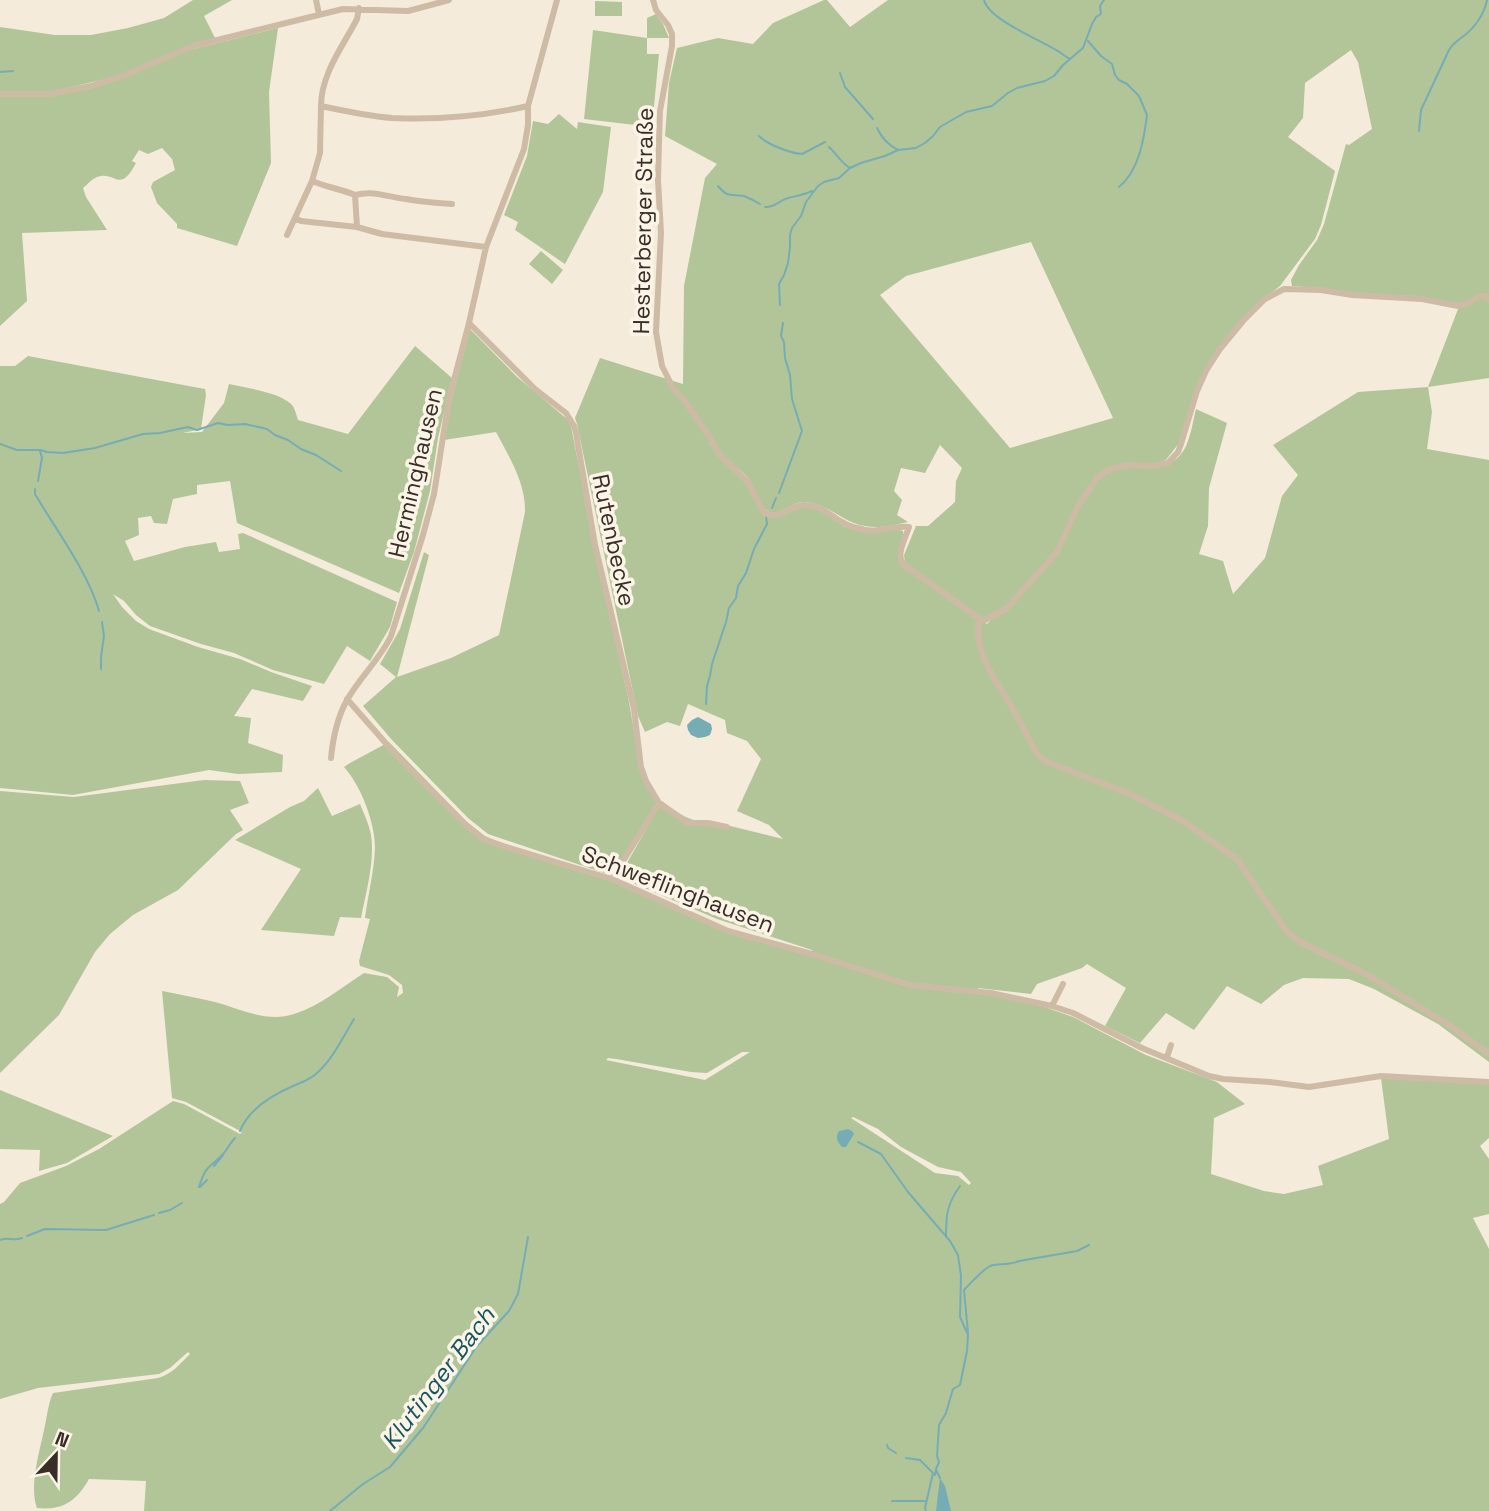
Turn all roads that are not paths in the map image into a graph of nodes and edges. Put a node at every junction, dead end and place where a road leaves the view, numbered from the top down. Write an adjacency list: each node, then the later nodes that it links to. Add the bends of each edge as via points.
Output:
1 (316, 0): 6 (street)
2 (449, 0): 5 (street, via 408,11)
3 (557, 0): 9 (street, Herminghausen)
4 (653, 0): 19 (street, Hesterberger Straße, via 672,34 660,111 656,332 662,366 673,388 719,454 748,482 764,513 780,515 808,505 870,531 909,527 900,552 903,564)
5 (359, 8): 6 (street); 8 (street, via 327,76)
6 (319, 14): 7 (street, via 193,46 90,86 50,94)
7 (0, 94)
8 (321, 106): 9 (street, via 394,118 481,115); 10 (street, via 320,153)
9 (528, 106): 16 (street, Herminghausen, via 522,156)
10 (312, 181): 11 (street); 13 (street)
11 (355, 195): 12 (street, via 367,192); 14 (street)
12 (452, 204)
13 (295, 218): 14 (street); 15 (street)
14 (357, 228): 16 (street)
15 (287, 235)
16 (486, 247): 18 (street, Herminghausen)
17 (1489, 299): 19 (street, via 1480,296 1458,306 1283,289 1265,299 1206,370 1178,452 1168,463 1128,465 1097,478 1057,552 1007,608)
18 (469, 323): 20 (street, Herminghausen, via 423,535 393,630); 22 (street, Rutenbecke, via 566,413 574,426 595,545 634,709 641,767)
19 (980, 619): 28 (street, via 979,644 989,670 1038,755 1183,821 1237,859 1287,932 1449,1024)
20 (347, 699): 21 (street, Herminghausen, via 335,729); 24 (street, Schweflinghausen, via 481,838)
21 (331, 758)
22 (659, 803): 23 (street, Rutenbecke, via 688,823); 24 (street)
23 (727, 827)
24 (612, 879): 26 (street, Schweflinghausen, via 728,930 910,985 991,993)
25 (1063, 984): 26 (street)
26 (1052, 1006): 29 (street, Schweflinghausen)
27 (1171, 1045): 29 (street)
28 (1489, 1054)
29 (1167, 1057): 30 (street, via 1223,1079 1308,1087 1381,1076)
30 (1489, 1082)

